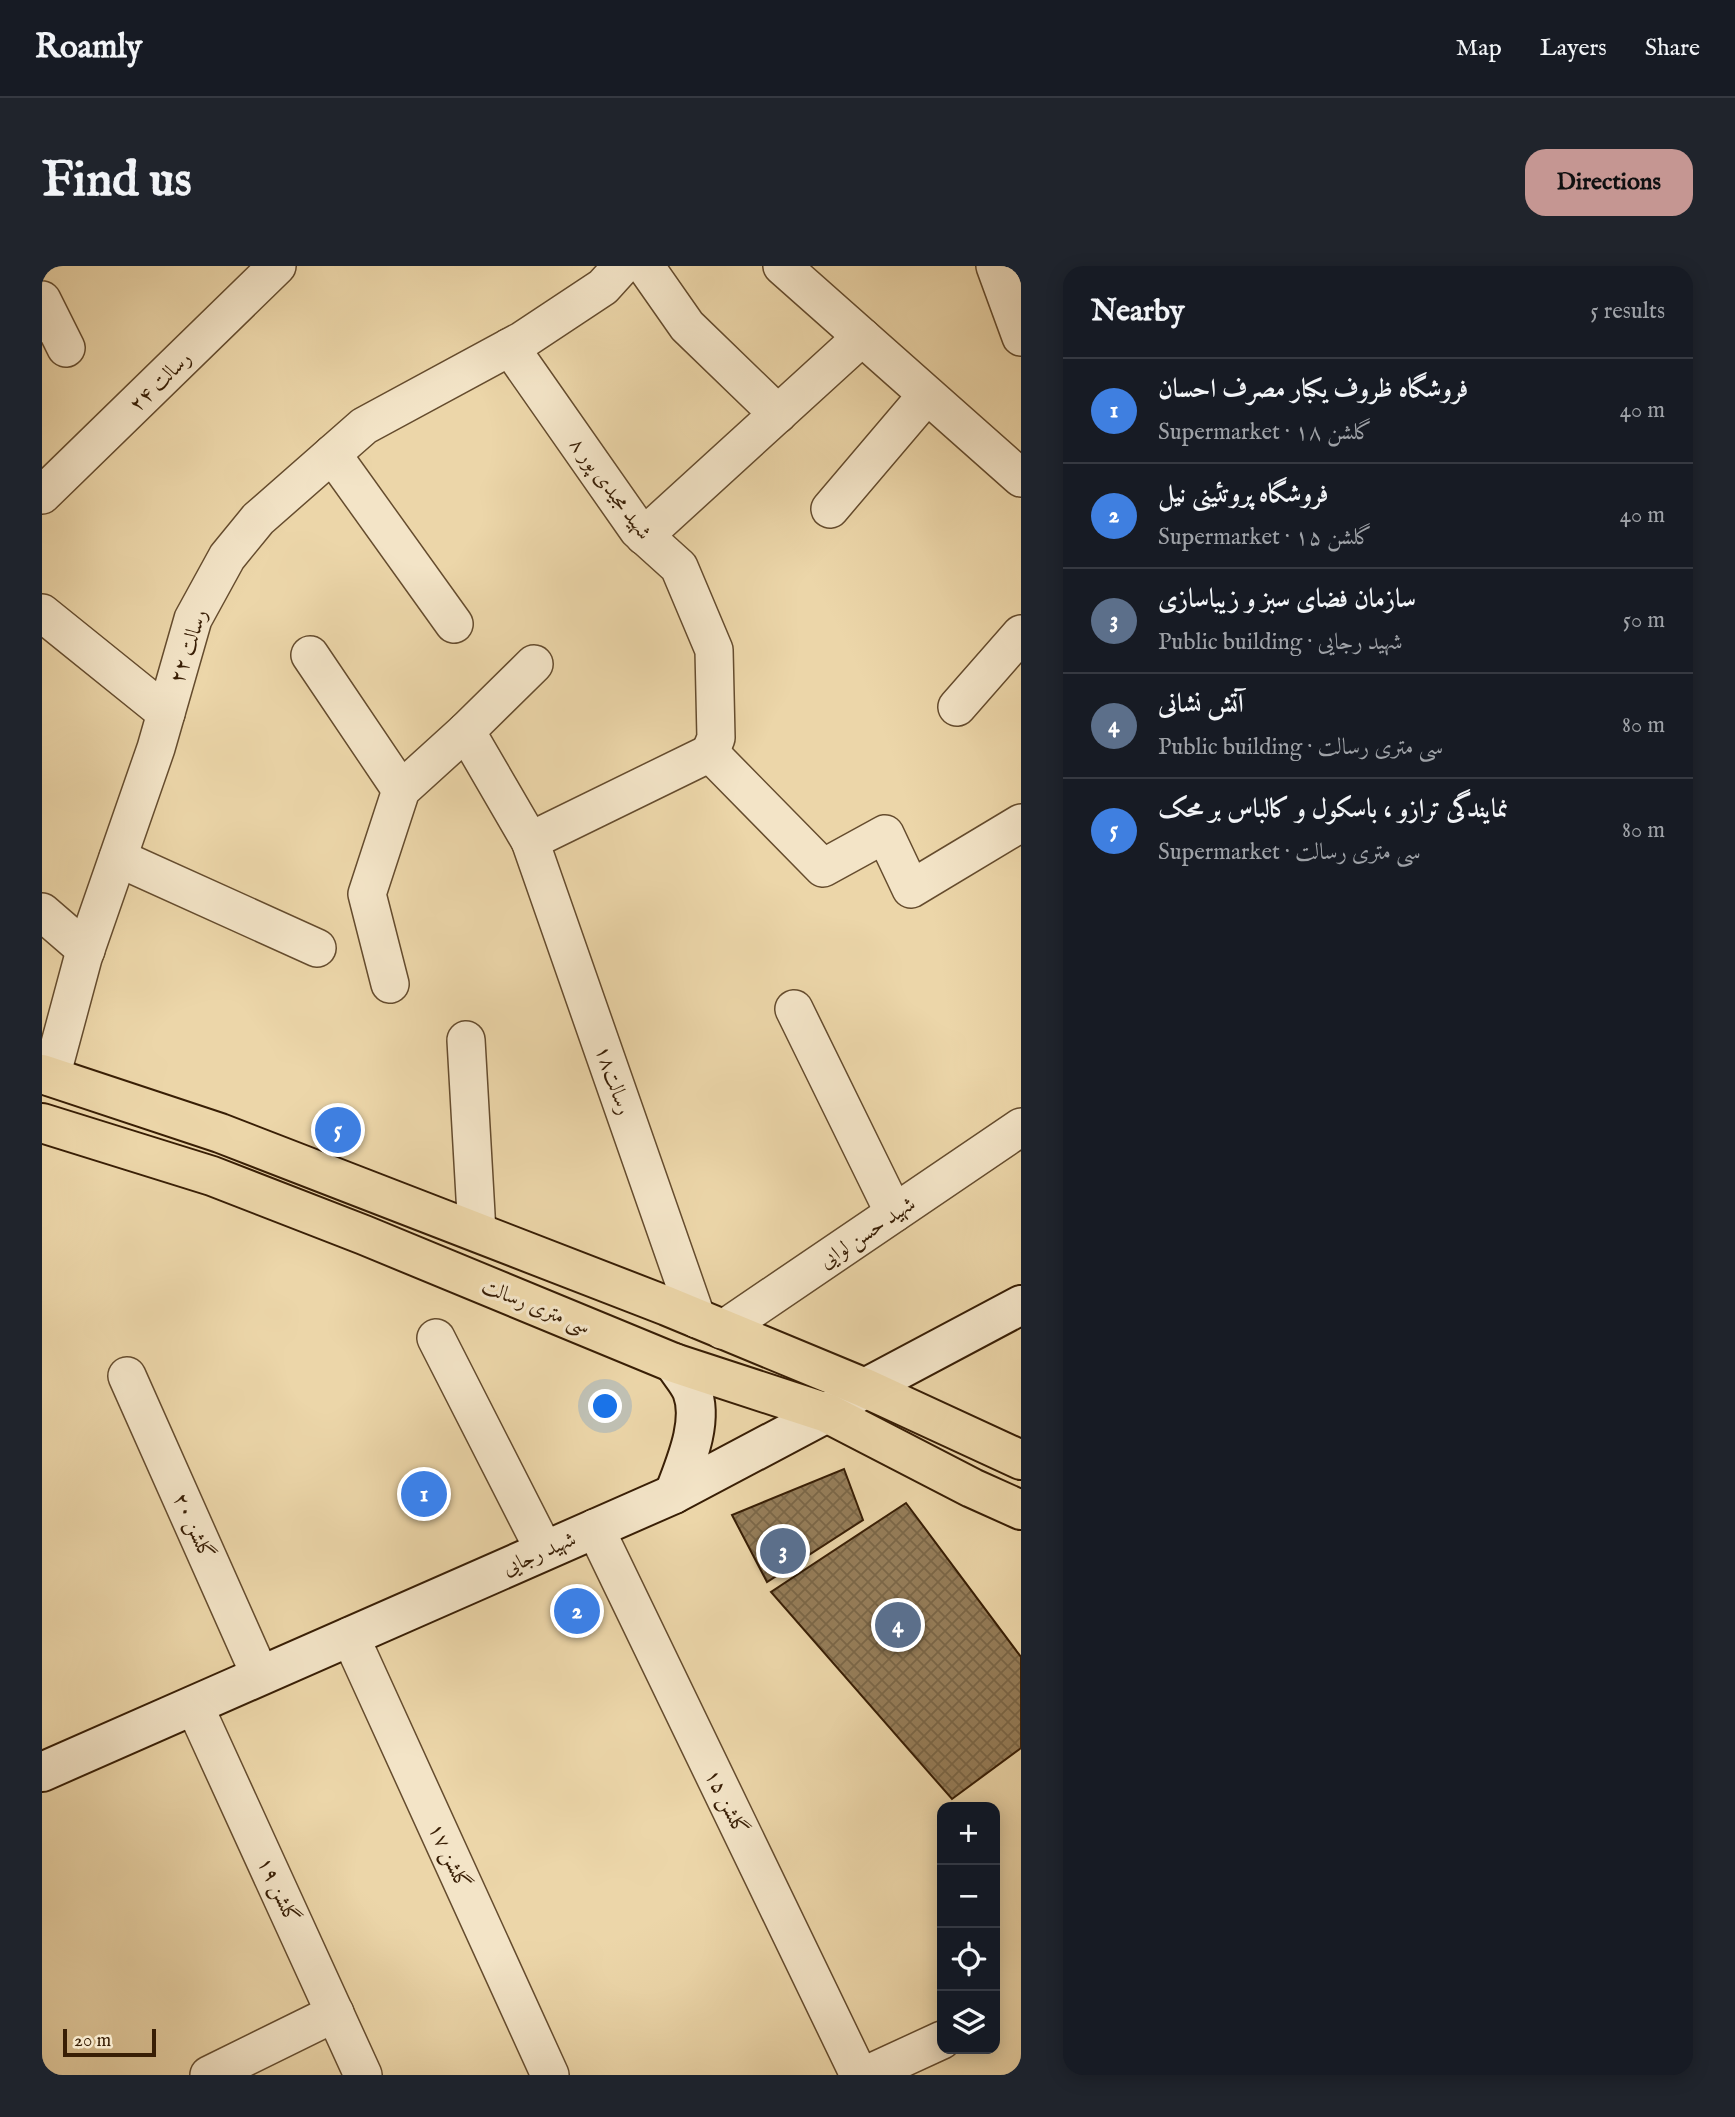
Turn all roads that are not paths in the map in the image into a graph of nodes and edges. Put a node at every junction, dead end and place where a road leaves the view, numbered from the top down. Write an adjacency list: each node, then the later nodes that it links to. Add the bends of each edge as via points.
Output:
1 (277, 266): 15 (street, ۲۴ رسالت)
2 (622, 266): 9 (street, ۲۲ رسالت, via 603,287)
3 (645, 266): 12 (street, via 687,326)
4 (782, 266): 7 (street)
5 (995, 266): 8 (street)
6 (42, 300): 10 (street)
7 (862, 337): 11 (street); 12 (street)
8 (1021, 337)
9 (510, 347): 13 (street, ۲۲ رسالت, via 363,426); 17 (street, ۸ شهید مجیدی پور)
10 (66, 348)
11 (926, 396): 14 (street); 16 (street)
12 (778, 414): 17 (street)
13 (332, 454): 19 (street); 24 (street, ۲۲ رسالت, via 258,519 227,557 193,619)
14 (1021, 478)
15 (45, 483)
16 (830, 509)
17 (644, 536): 26 (street, ۸ شهید مجیدی پور, via 679,567 714,650 716,738)
18 (42, 613): 24 (street)
19 (454, 624)
20 (1021, 634): 23 (street)
21 (310, 655): 27 (street)
22 (534, 664): 25 (street)
23 (957, 707)
24 (166, 713): 30 (street, ۲۲ رسالت)
25 (466, 731): 27 (street); 29 (street, رسالت۱۸)
26 (710, 753): 28 (street, via 822,868 885,834 911,889); 29 (street)
27 (401, 790): 34 (street, via 367,894)
28 (1021, 823)
29 (530, 841): 45 (street, رسالت۱۸)
30 (118, 858): 32 (street); 33 (street, ۲۲ رسالت)
31 (42, 912): 33 (street)
32 (317, 948)
33 (86, 950): 37 (street, ۲۲ رسالت)
34 (390, 984)
35 (794, 1009): 41 (street)
36 (466, 1041): 42 (street)
37 (47, 1076): 40 (main road, via 220,1133)
38 (43, 1127): 43 (main road, سی متری رسالت, via 212,1176)
39 (1016, 1131): 41 (street, شهید حسن لوایی)
40 (380, 1194): 42 (main road); 43 (main road)
41 (894, 1213): 45 (street, شهید حسن لوایی)
42 (477, 1232): 45 (main road)
43 (364, 1235): 47 (main road, سی متری رسالت)
44 (1021, 1305): 49 (main road, شهید رجایی)
45 (710, 1324): 49 (main road)
46 (436, 1338): 55 (street)
47 (674, 1363): 50 (main road, سی متری رسالت); 52 (main road, via 692,1392 695,1421)
48 (127, 1377): 57 (street, ۲۰ گلشن)
49 (865, 1388): 50 (main road, شهید رجایی); 51 (main road)
50 (827, 1413): 52 (main road, شهید رجایی); 53 (main road, سی متری رسالت)
51 (1021, 1460)
52 (674, 1493): 54 (main road, شهید رجایی)
53 (1021, 1510)
54 (595, 1528): 55 (main road, شهید رجایی); 65 (street, گلشن ۱۵)
55 (544, 1550): 56 (main road, شهید رجایی)
56 (350, 1636): 57 (main road, شهید رجایی); 64 (street, گلشن ۱۷)
57 (260, 1675): 58 (main road, شهید رجایی)
58 (194, 1705): 59 (main road, شهید رجایی); 60 (street, ۱۹ گلشن)
59 (42, 1772)
60 (335, 2013): 62 (street); 63 (street, ۱۹ گلشن)
61 (937, 2041): 66 (street)
62 (209, 2075)
63 (363, 2075)
64 (550, 2075)
65 (859, 2075)
66 (866, 2075)

